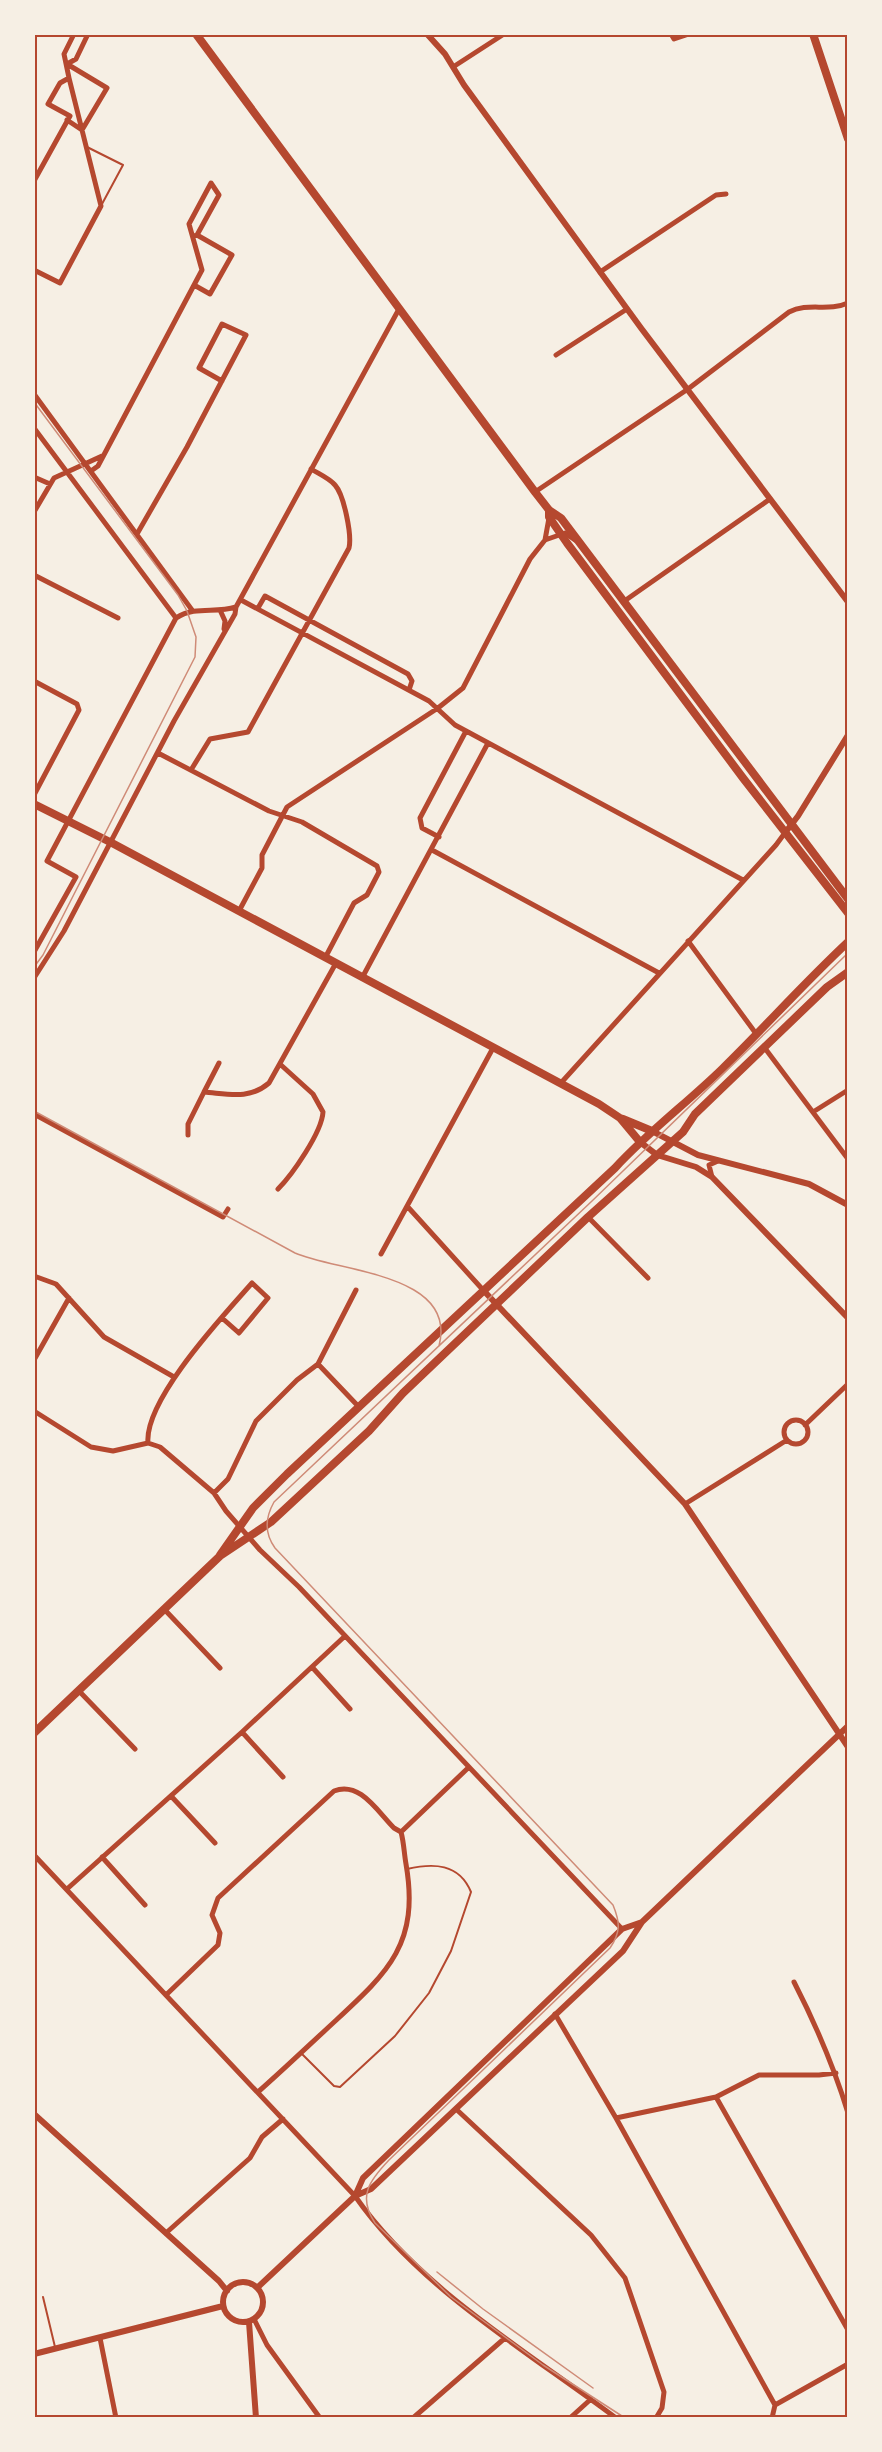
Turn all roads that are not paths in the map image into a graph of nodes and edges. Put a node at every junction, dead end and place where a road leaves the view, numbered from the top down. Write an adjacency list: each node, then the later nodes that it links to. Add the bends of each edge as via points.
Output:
1 (74, 34): 9 (street, via 64,54)
2 (88, 34): 9 (street, via 76,58)
3 (196, 34): 24 (main road)
4 (427, 34): 10 (street)
5 (504, 34): 10 (street)
6 (671, 34): 7 (street, via 674,39)
7 (689, 34)
8 (813, 34): 14 (main road)
9 (67, 64): 11 (street); 13 (street, via 107,88)
10 (453, 67): 21 (street)
11 (69, 78): 12 (street, via 60,83 48,104 70,116); 13 (street)
12 (67, 120): 13 (street); 16 (street)
13 (82, 130): 15 (street)
14 (848, 139)
15 (86, 147): 18 (street); 18 (lane, via 123,165)
16 (34, 181)
17 (726, 194): 21 (street, via 716,195)
18 (101, 206): 20 (street, via 60,283)
19 (195, 236): 19 (street, via 189,224 212,183 219,195); 22 (street, via 202,270); 22 (street, via 232,255 210,294)
20 (34, 270)
21 (600, 272): 25 (street)
22 (194, 285): 31 (street)
23 (848, 303): 28 (street, via 796,309)
24 (399, 309): 33 (street); 38 (main road)
25 (627, 309): 26 (street); 28 (street)
26 (556, 355)
27 (222, 381): 27 (street, via 246,334 222,324 199,368); 43 (street)
28 (688, 389): 38 (street); 39 (street)
29 (34, 394): 32 (street)
30 (34, 428): 34 (street)
31 (102, 456): 32 (street); 35 (street)
32 (84, 462): 34 (street); 35 (street)
33 (311, 469): 48 (street); 57 (street, via 340,492 350,542)
34 (66, 471): 37 (street); 56 (street)
35 (91, 471): 43 (street)
36 (34, 477): 37 (street)
37 (50, 484): 40 (street)
38 (535, 492): 41 (main road)
39 (770, 499): 49 (street); 50 (street)
40 (34, 512)
41 (549, 513): 42 (main road); 44 (street); 46 (main road, via 561,518)
42 (560, 533): 44 (street); 45 (main road); 46 (street, via 565,532)
43 (137, 534): 53 (street)
44 (545, 540): 45 (street, via 560,539); 62 (street, via 531,559 463,688)
45 (567, 543): 72 (main road)
46 (578, 543): 49 (main road)
47 (34, 575): 55 (street)
48 (241, 600): 51 (street); 52 (street)
49 (622, 602): 72 (main road)
50 (848, 602)
51 (236, 607): 54 (street); 58 (street)
52 (258, 608): 57 (street, via 265,596); 59 (street)
53 (192, 610): 54 (street); 56 (street)
54 (219, 610): 58 (street, via 225,621)
55 (118, 618)
56 (176, 618): 71 (street)
57 (308, 620): 59 (street); 61 (street, via 408,674 412,681)
58 (224, 631): 66 (street)
59 (302, 634): 61 (street); 67 (street, via 248,732 210,739)
60 (34, 681): 68 (street, via 77,704 79,710)
61 (410, 690): 62 (street)
62 (438, 708): 63 (street, via 449,721); 70 (street, via 287,807)
63 (466, 731): 65 (street); 73 (street, via 420,818 422,828)
64 (848, 735): 72 (street)
65 (488, 743): 73 (street); 76 (street)
66 (158, 753): 67 (street); 74 (street)
67 (191, 770): 70 (street)
68 (35, 792)
69 (34, 804): 71 (main road)
70 (282, 817): 78 (street, via 262,855 262,868); 83 (street, via 302,822 378,868 368,895 352,905)
71 (69, 821): 74 (main road); 82 (street, via 47,861 76,877)
72 (788, 829): 76 (street); 77 (main road); 79 (main road)
73 (439, 837): 75 (street)
74 (112, 843): 78 (main road); 87 (street)
75 (432, 850): 86 (street); 88 (street)
76 (743, 880): 80 (street)
77 (848, 899)
78 (239, 911): 83 (main road)
79 (848, 913)
80 (688, 942): 86 (street); 89 (street)
81 (848, 942): 89 (main road)
82 (34, 952)
83 (325, 958): 84 (main road)
84 (336, 963): 88 (main road); 93 (street)
85 (848, 972): 90 (main road, via 826,987)
86 (659, 974): 94 (street)
87 (34, 978)
88 (362, 978): 91 (main road)
89 (757, 1035): 100 (main road)
90 (764, 1047): 97 (street); 103 (main road)
91 (493, 1048): 94 (main road); 110 (street)
92 (219, 1063): 96 (street)
93 (280, 1065): 96 (street, via 259,1092); 108 (street, via 313,1094 323,1112 292,1174)
94 (560, 1083): 99 (main road)
95 (848, 1090): 97 (street)
96 (204, 1092): 101 (street, via 188,1124)
97 (813, 1112): 105 (street)
98 (34, 1114): 111 (street, via 223,1217)
99 (620, 1118): 100 (main road); 102 (main road)
100 (652, 1131): 102 (main road); 103 (street)
101 (188, 1135)
102 (640, 1142): 104 (street); 117 (main road)
103 (670, 1142): 104 (main road); 106 (street)
104 (657, 1155): 107 (street, via 696,1167); 112 (main road)
105 (848, 1159)
106 (720, 1160): 107 (street, via 709,1165); 109 (street, via 808,1184)
107 (712, 1177): 121 (street)
108 (278, 1189)
109 (848, 1205)
110 (407, 1206): 113 (street); 117 (street)
111 (228, 1209)
112 (588, 1217): 115 (street); 119 (main road)
113 (381, 1254)
114 (34, 1276): 118 (street, via 56,1284)
115 (648, 1278)
116 (356, 1290): 123 (street)
117 (484, 1290): 119 (street); 126 (main road)
118 (69, 1298): 122 (street); 124 (street, via 104,1337)
119 (498, 1304): 132 (street); 134 (main road, via 403,1393 369,1431)
120 (222, 1318): 120 (street, via 239,1333 268,1298 252,1283); 124 (street)
121 (848, 1318)
122 (34, 1360)
123 (318, 1364): 126 (street); 131 (street, via 256,1420 228,1479)
124 (174, 1377): 130 (street, via 148,1426)
125 (848, 1383): 128 (street)
126 (358, 1406): 133 (main road, via 258,1503)
127 (34, 1411): 130 (street, via 91,1447 121,1451)
128 (805, 1425): 129 (street, via 795,1421 789,1424 785,1430); 129 (street, via 808,1431 804,1441 794,1444)
129 (787, 1440): 132 (street)
130 (148, 1443): 131 (street, via 160,1447)
131 (214, 1493): 133 (street)
132 (685, 1504): 145 (street)
133 (240, 1527): 134 (street); 135 (main road)
134 (250, 1539): 135 (main road); 137 (street)
135 (220, 1556): 136 (main road)
136 (164, 1609): 139 (street); 140 (main road)
137 (345, 1636): 138 (street); 148 (street)
138 (312, 1667): 141 (street); 143 (street)
139 (220, 1668)
140 (79, 1691): 144 (main road); 147 (street)
141 (350, 1709)
142 (848, 1726): 145 (street)
143 (242, 1731): 149 (street); 150 (street)
144 (34, 1733)
145 (840, 1734): 146 (street); 158 (street)
146 (848, 1747)
147 (135, 1749)
148 (468, 1768): 151 (street); 159 (street)
149 (283, 1777)
150 (171, 1796): 152 (street); 154 (street)
151 (401, 1832): 155 (street); 161 (street, via 359,1791 348,1787 334,1791 218,1898 212,1915 220,1933 218,1945)
152 (215, 1843)
153 (34, 1855): 156 (street)
154 (102, 1857): 156 (street); 157 (street)
155 (407, 1869): 163 (street, via 410,1907 397,1953 377,1982); 163 (lane, via 440,1865 454,1870 471,1892 437,1978 413,2016 340,2087 334,2086)
156 (67, 1889): 161 (street)
157 (145, 1905)
158 (642, 1922): 159 (street); 162 (street, via 623,1951)
159 (622, 1929): 172 (street, via 363,2178)
160 (794, 1982): 164 (street)
161 (166, 1995): 165 (street)
162 (555, 2014): 167 (street); 170 (street)
163 (301, 2053): 165 (street)
164 (836, 2073): 166 (street, via 759,2075); 168 (street)
165 (258, 2092): 171 (street)
166 (716, 2097): 170 (street); 179 (street)
167 (456, 2109): 172 (street, via 371,2189); 193 (street, via 591,2235 625,2278 664,2392)
168 (848, 2113)
169 (34, 2114): 173 (street)
170 (616, 2118): 186 (street)
171 (283, 2119): 172 (street); 173 (street, via 262,2137 250,2158)
172 (355, 2196): 174 (street); 181 (street, via 370,2218 451,2297)
173 (166, 2234): 175 (street)
174 (257, 2288): 175 (street, via 240,2282); 178 (street, via 263,2306)
175 (226, 2291): 177 (street)
176 (44, 2297): 182 (lane)
177 (223, 2306): 178 (street, via 231,2319); 180 (street)
178 (252, 2320): 188 (street); 189 (street)
179 (848, 2330)
180 (100, 2338): 182 (street); 187 (street)
181 (505, 2338): 185 (street); 190 (street)
182 (56, 2350): 183 (street)
183 (34, 2354)
184 (848, 2364): 186 (street)
185 (591, 2399): 191 (street); 192 (street)
186 (776, 2405): 194 (street)
187 (116, 2418)
188 (256, 2418)
189 (320, 2418)
190 (412, 2418)
191 (570, 2418)
192 (616, 2418)
193 (656, 2418)
194 (772, 2418)

